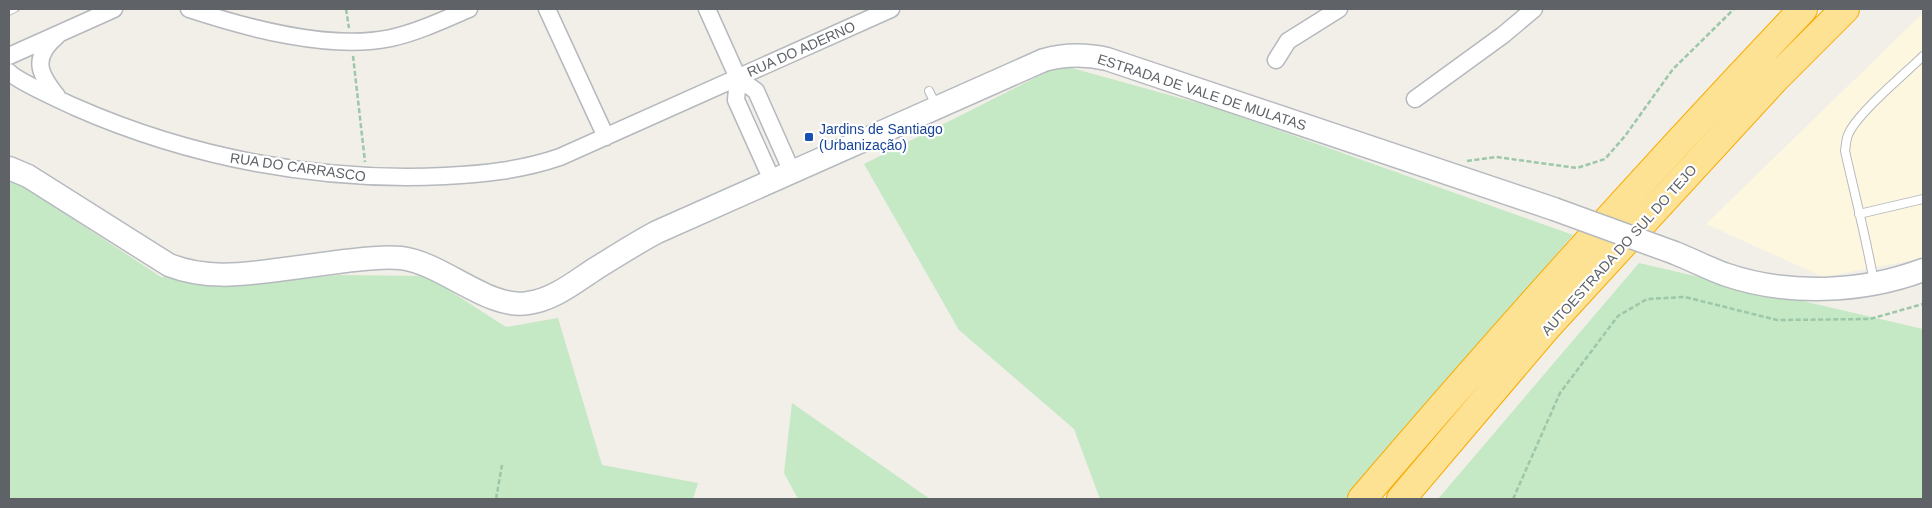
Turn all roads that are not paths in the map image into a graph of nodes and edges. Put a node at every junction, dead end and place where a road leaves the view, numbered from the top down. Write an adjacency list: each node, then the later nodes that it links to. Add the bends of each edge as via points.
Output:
1 (114, 9): 12 (street)
2 (189, 9): 11 (street)
3 (469, 9): 11 (street, via 405,35 351,42 280,33)
4 (547, 9): 20 (street)
5 (707, 9): 17 (street)
6 (891, 9): 17 (street, RUA DO ADERNO)
7 (1339, 9): 15 (street, via 1288,41)
8 (1534, 9): 18 (street)
9 (1803, 9): 29 (highway, AUTOESTRADA DO SUL DO TEJO, via 1582,248)
10 (1845, 9): 30 (highway, AUTOESTRADA DO SUL DO TEJO, via 1774,80 1554,320)
11 (207, 12)
12 (62, 32): 13 (street); 19 (street, RUA DO CARRASCO, via 45,49 41,59 44,79)
13 (9, 56)
14 (1923, 56): 26 (lane, via 1860,117 1848,136 1845,151)
15 (1276, 60)
16 (9, 72): 19 (street, RUA DO CARRASCO)
17 (738, 78): 20 (street, RUA DO CARRASCO); 21 (street, via 756,92); 22 (street, via 736,100)
18 (1415, 99)
19 (60, 100): 20 (street, RUA DO CARRASCO, via 118,125 210,154 329,174 434,177 490,174 560,158)
20 (606, 137)
21 (780, 147): 22 (street); 24 (street)
22 (761, 155): 24 (street)
23 (9, 168): 24 (street, ESTRADA DE VALE DE MULATAS, via 28,176 184,271 234,275 373,258 403,258 434,268 497,299 527,304 559,292 657,232)
24 (782, 176): 28 (street, ESTRADA DE VALE DE MULATAS, bridge, via 933,99 1062,55 1093,56 1554,209 1725,274 1759,283 1816,288)
25 (1923, 199): 26 (lane)
26 (1859, 214): 28 (lane)
27 (1923, 270): 28 (street, ESTRADA DE VALE DE MULATAS)
28 (1874, 284)
29 (1362, 499)
30 (1401, 499)

